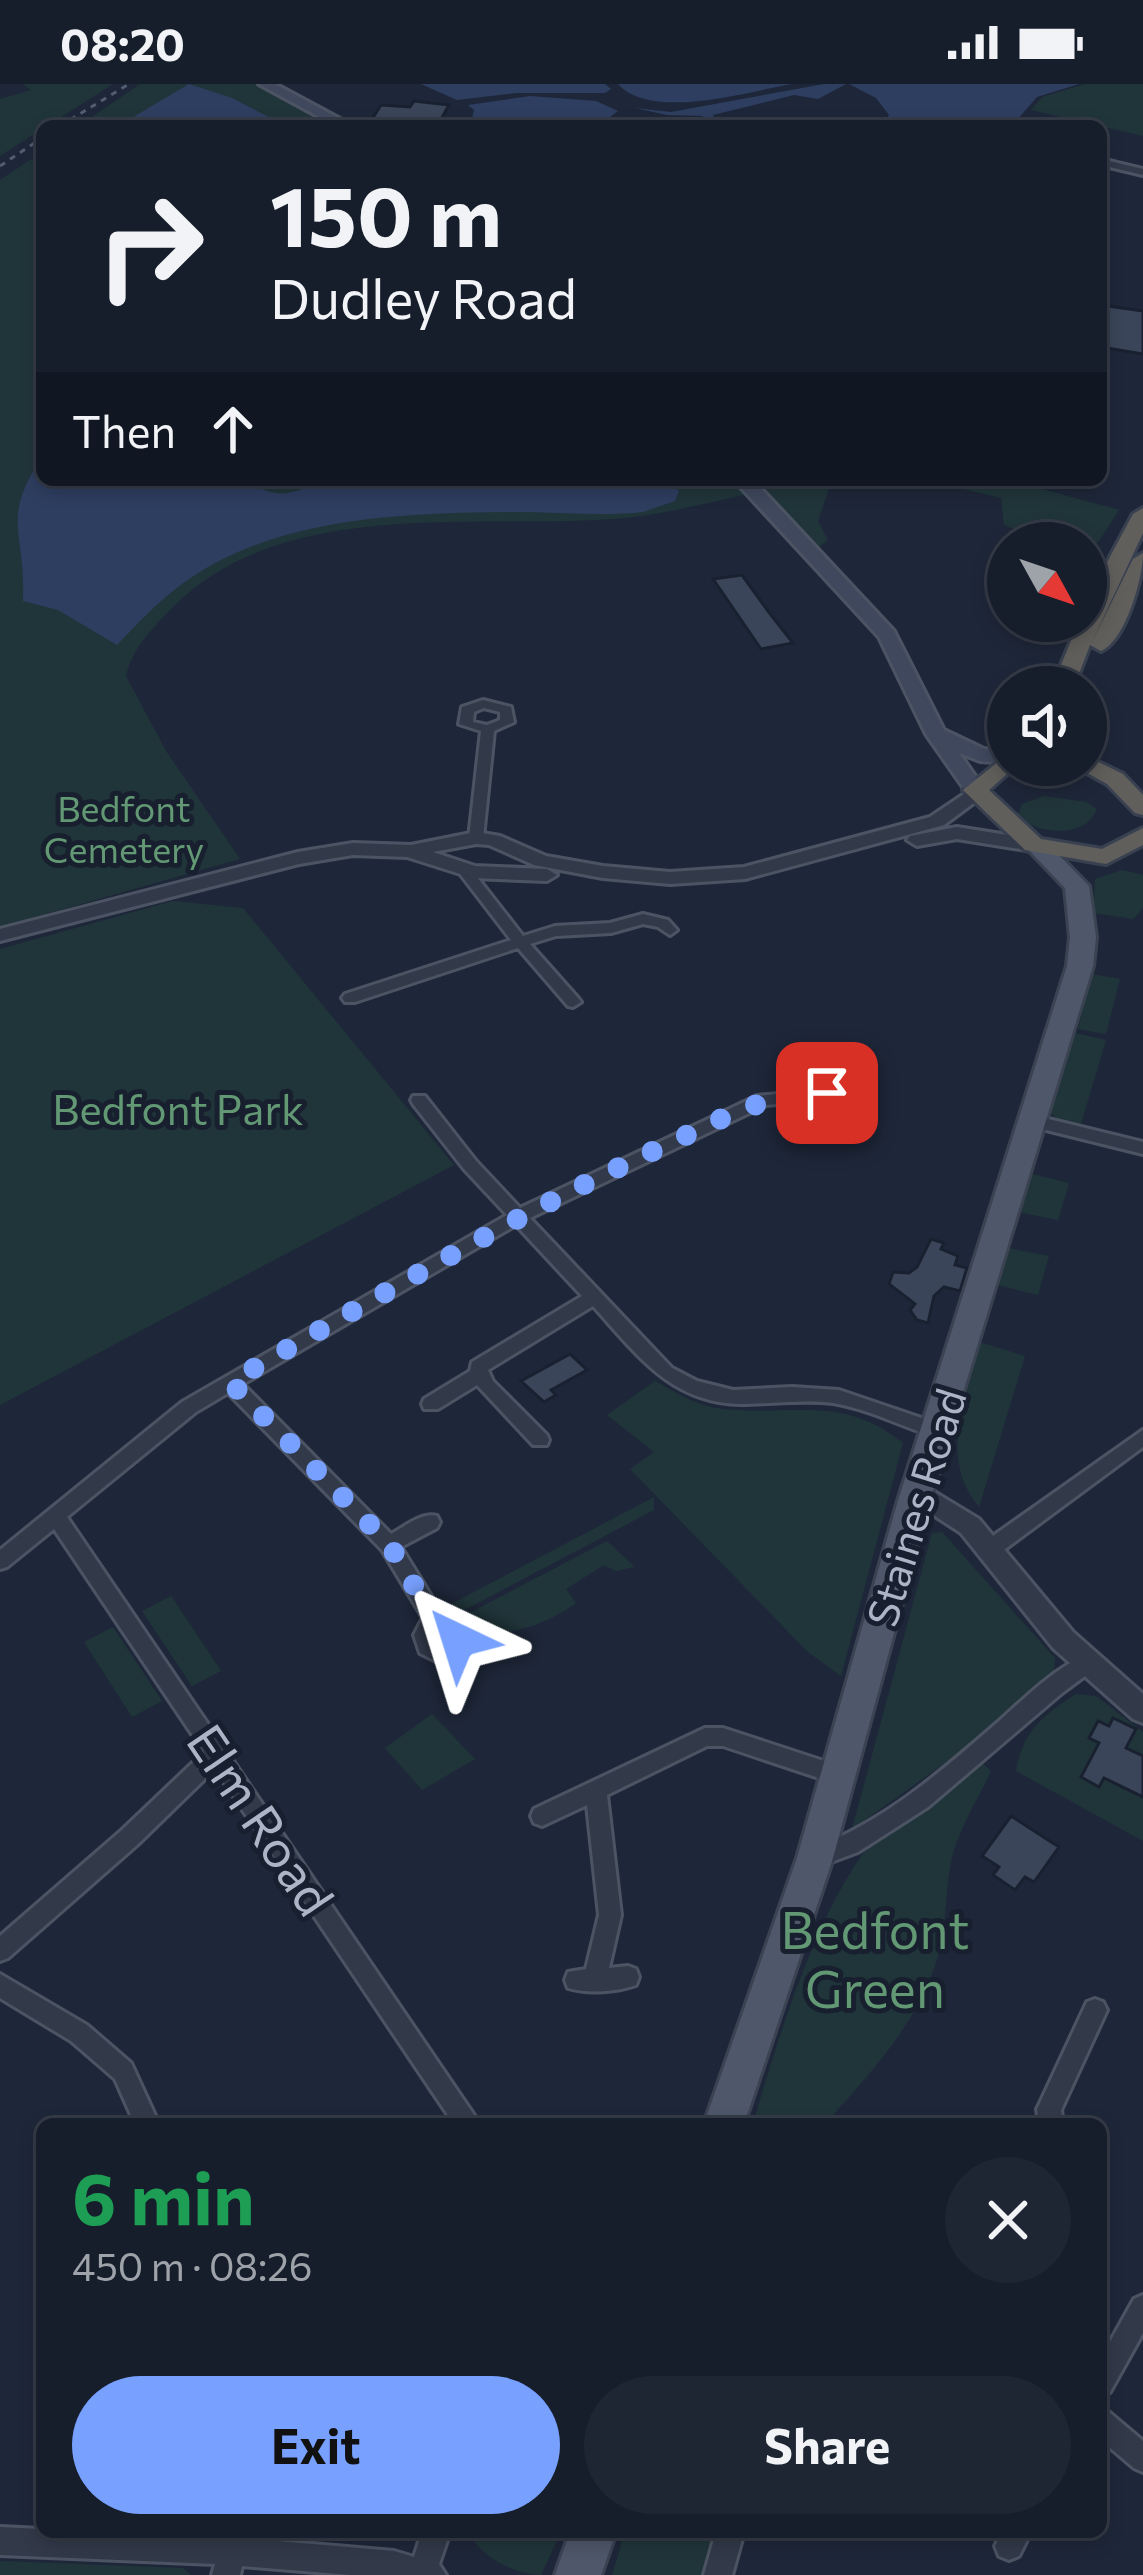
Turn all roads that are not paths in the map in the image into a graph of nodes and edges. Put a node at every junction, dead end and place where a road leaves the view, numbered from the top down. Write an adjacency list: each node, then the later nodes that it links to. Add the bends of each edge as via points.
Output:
1 (266, 84): 2 (main road)
2 (335, 120)
3 (1107, 163): 4 (street)
4 (1143, 172)
5 (749, 486): 11 (main road, via 887,635)
6 (1143, 514): 8 (highway)
7 (1143, 559): 9 (highway)
8 (1071, 666)
9 (1095, 666)
10 (488, 729): 18 (street)
11 (936, 734): 12 (main road); 15 (main road)
12 (987, 757)
13 (1107, 774): 16 (highway)
14 (987, 779): 15 (highway)
15 (975, 791): 19 (highway); 20 (street, via 937,821 745,874 603,872)
16 (1143, 808)
17 (1143, 835): 22 (highway)
18 (466, 842): 20 (street, via 493,840); 21 (street); 24 (street, via 450,858)
19 (1035, 846): 22 (highway); 25 (street, via 938,834 726,888 663,890); 26 (main road)
20 (507, 850): 25 (street)
21 (411, 851): 24 (street); 29 (street, via 298,858)
22 (1108, 857): 23 (highway); 26 (main road)
23 (1143, 863)
24 (461, 869): 25 (street); 27 (street)
25 (493, 870): 27 (street)
26 (1077, 886): 35 (main road, Staines Road, via 1080,966)
27 (484, 893): 30 (street)
28 (670, 930): 30 (street, via 643,919)
29 (0, 935)
30 (521, 942): 31 (street); 32 (street)
31 (350, 998)
32 (572, 1002)
33 (843, 1094): 37 (street, via 763,1100)
34 (419, 1100): 37 (street)
35 (1032, 1120): 36 (street); 42 (main road, Staines Road)
36 (1143, 1148)
37 (518, 1216): 38 (street); 40 (street)
38 (594, 1297): 39 (street, via 483,1360); 42 (street, via 691,1389 749,1400 838,1397)
39 (478, 1375): 41 (street); 44 (street)
40 (230, 1382): 46 (street); 48 (street)
41 (431, 1404)
42 (938, 1432): 45 (main road, Staines Road)
43 (1143, 1437): 49 (street)
44 (540, 1440)
45 (918, 1492): 49 (street, via 945,1506); 55 (main road, Staines Road)
46 (56, 1515): 50 (street); 54 (street, Elm Road)
47 (430, 1522): 48 (street)
48 (389, 1544): 51 (street)
49 (990, 1550): 52 (street)
50 (0, 1561)
51 (436, 1622)
52 (1086, 1664): 53 (street); 58 (street, via 857,1842)
53 (1143, 1711)
54 (217, 1754): 59 (street); 64 (street, Elm Road)
55 (840, 1776): 56 (street, via 705,1737); 58 (main road, Staines Road)
56 (596, 1790): 57 (street); 60 (street, via 610,1916 585,1980)
57 (542, 1816)
58 (815, 1858): 65 (main road, Staines Road)
59 (0, 1950)
60 (628, 1977)
61 (0, 1985): 63 (street, via 79,2033 123,2072)
62 (1094, 2009): 66 (street)
63 (144, 2118)
64 (464, 2118)
65 (726, 2118)
66 (1050, 2118)
67 (1143, 2308): 68 (street)
68 (1107, 2372)
69 (1107, 2427): 70 (street)
70 (1143, 2459)
71 (88, 2538): 75 (street); 76 (street)
72 (435, 2538): 77 (street)
73 (591, 2538): 78 (main road)
74 (728, 2538): 79 (street)
75 (0, 2541)
76 (229, 2563): 77 (street)
77 (428, 2573)
78 (578, 2575)
79 (718, 2575)

